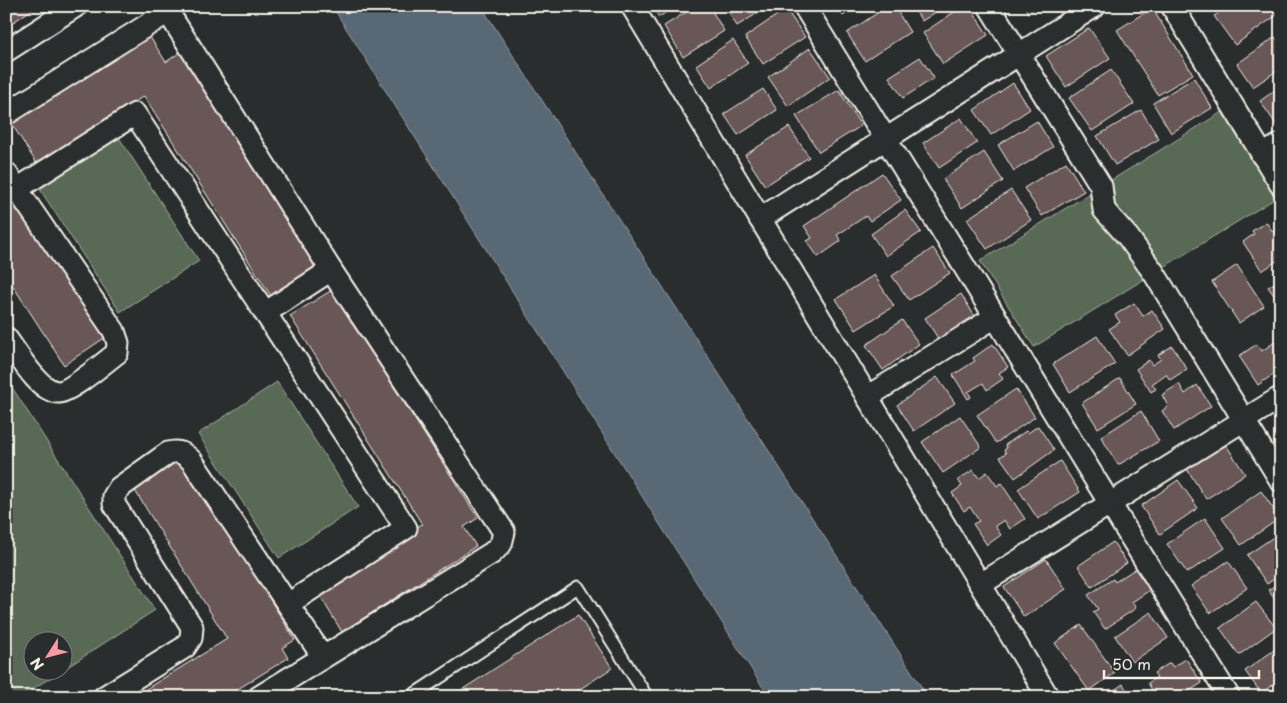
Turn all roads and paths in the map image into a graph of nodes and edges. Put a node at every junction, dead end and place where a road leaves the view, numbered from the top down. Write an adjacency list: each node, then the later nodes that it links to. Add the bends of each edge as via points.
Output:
1 (76, 6): 8 (street)
2 (632, 6): 16 (street)
3 (804, 6): 11 (street)
4 (989, 6): 9 (street)
5 (1095, 6): 9 (street)
6 (1172, 6): 13 (street)
7 (166, 9): 10 (street); 17 (street)
8 (6, 50)
9 (1019, 55): 11 (street); 23 (street, via 1101,186 1104,210 1154,273)
10 (6, 114)
11 (886, 139): 16 (street); 19 (street)
12 (1281, 144): 13 (street)
13 (1262, 155): 15 (street)
14 (12, 181): 18 (street, via 135,114); 20 (street, via 114,331 118,343 117,353 69,389 59,392 38,382)
15 (1281, 185)
16 (760, 219): 21 (street)
17 (331, 270): 18 (street); 28 (street, via 504,532 492,553)
18 (266, 312): 27 (street, via 406,528)
19 (995, 317): 21 (street); 25 (street)
20 (6, 338)
21 (868, 397): 26 (street)
22 (1281, 397): 23 (street)
23 (1244, 420): 24 (street); 25 (street)
24 (1281, 481)
25 (1110, 504): 26 (street); 34 (street)
26 (980, 584): 33 (street)
27 (288, 604): 28 (street); 29 (street, via 192,461 184,453 168,453 119,488 114,504 192,627 192,638 185,647)
28 (323, 658): 30 (street)
29 (104, 697)
30 (259, 697)
31 (410, 697): 32 (lane, via 578,588)
32 (647, 697)
33 (1048, 697)
34 (1229, 697)

